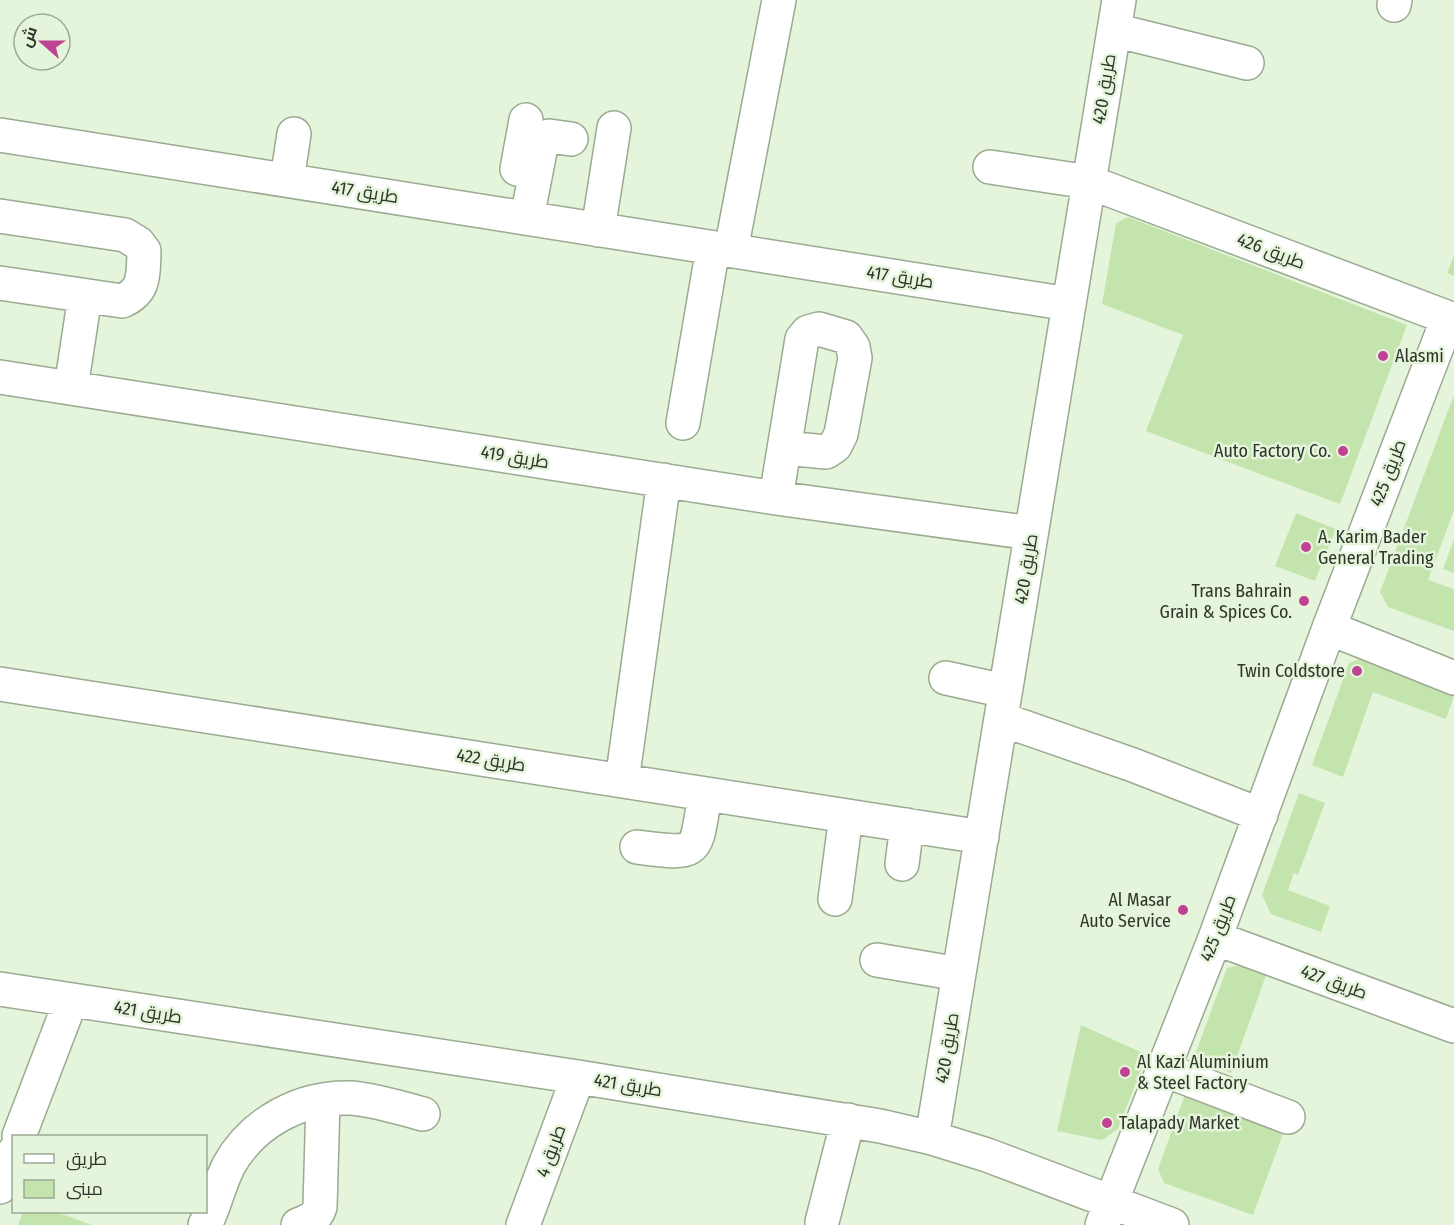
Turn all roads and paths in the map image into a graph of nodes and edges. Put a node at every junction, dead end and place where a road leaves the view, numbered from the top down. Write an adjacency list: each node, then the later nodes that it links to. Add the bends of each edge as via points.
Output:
1 (779, 0): 15 (street)
2 (1116, 15): 3 (street); 11 (street, طريق 420)
3 (1247, 63)
4 (526, 120): 13 (street)
5 (614, 128): 14 (street)
6 (294, 134): 10 (street)
7 (0, 135): 10 (street, طريق 417)
8 (571, 139): 13 (street, via 549,136 542,141)
9 (990, 167): 11 (street, طريق 426)
10 (287, 180): 13 (street, طريق 417)
11 (1089, 182): 18 (street, طريق 420); 19 (street, طريق 426)
12 (0, 216): 17 (street, via 125,235 138,243 144,251 142,278 136,293 122,301)
13 (518, 217): 14 (street, طريق 417)
14 (598, 230): 15 (street, طريق 417)
15 (722, 249): 18 (street, طريق 417); 22 (street)
16 (0, 283): 17 (street)
17 (85, 296): 21 (street)
18 (1069, 304): 26 (street, طريق 420)
19 (1451, 319): 27 (street, طريق 425)
20 (0, 377): 21 (street, طريق 419)
21 (71, 388): 24 (street, طريق 419)
22 (683, 423)
23 (785, 448): 25 (street)
24 (664, 480): 25 (street, طريق 419); 32 (street)
25 (776, 498): 26 (street, طريق 419)
26 (1032, 533): 31 (street, طريق 420)
27 (1329, 628): 29 (street); 34 (street, طريق 425)
28 (946, 678): 31 (street)
29 (1454, 678)
30 (0, 684): 32 (street, طريق 422)
31 (1003, 705): 34 (street, via 1133,765); 37 (street, طريق 420)
32 (622, 781): 33 (street, طريق 422)
33 (705, 794): 35 (street, طريق 422); 38 (street, via 694,845 678,852)
34 (1261, 815): 41 (street, طريق 425)
35 (846, 816): 36 (street, طريق 422); 40 (street)
36 (907, 825): 37 (street, طريق 422); 39 (street)
37 (982, 837): 43 (street, طريق 420)
38 (637, 847)
39 (902, 864)
40 (835, 899)
41 (1215, 938): 46 (street, طريق 427); 47 (street, طريق 425)
42 (877, 960): 43 (street)
43 (959, 974): 54 (street, طريق 420)
44 (0, 989): 45 (street, طريق 421)
45 (71, 1000): 48 (street, طريق 421); 53 (street)
46 (1454, 1026)
47 (1162, 1070): 51 (street); 57 (street, طريق 425)
48 (578, 1077): 52 (street, طريق 421); 61 (street, طريق 4)
49 (323, 1100): 50 (street, via 351,1098); 58 (street, via 268,1121 246,1141 229,1166); 60 (street, via 320,1207 310,1221)
50 (423, 1114)
51 (1288, 1117)
52 (848, 1120): 54 (street, طريق 421); 59 (street)
53 (20, 1135)
54 (932, 1138): 57 (street, طريق 421, via 987,1155)
55 (12, 1157): 56 (street)
56 (0, 1187)
57 (1106, 1213): 62 (street, طريق 421)
58 (214, 1222)
59 (822, 1222)
60 (298, 1225)
61 (523, 1225)
62 (1172, 1225)

